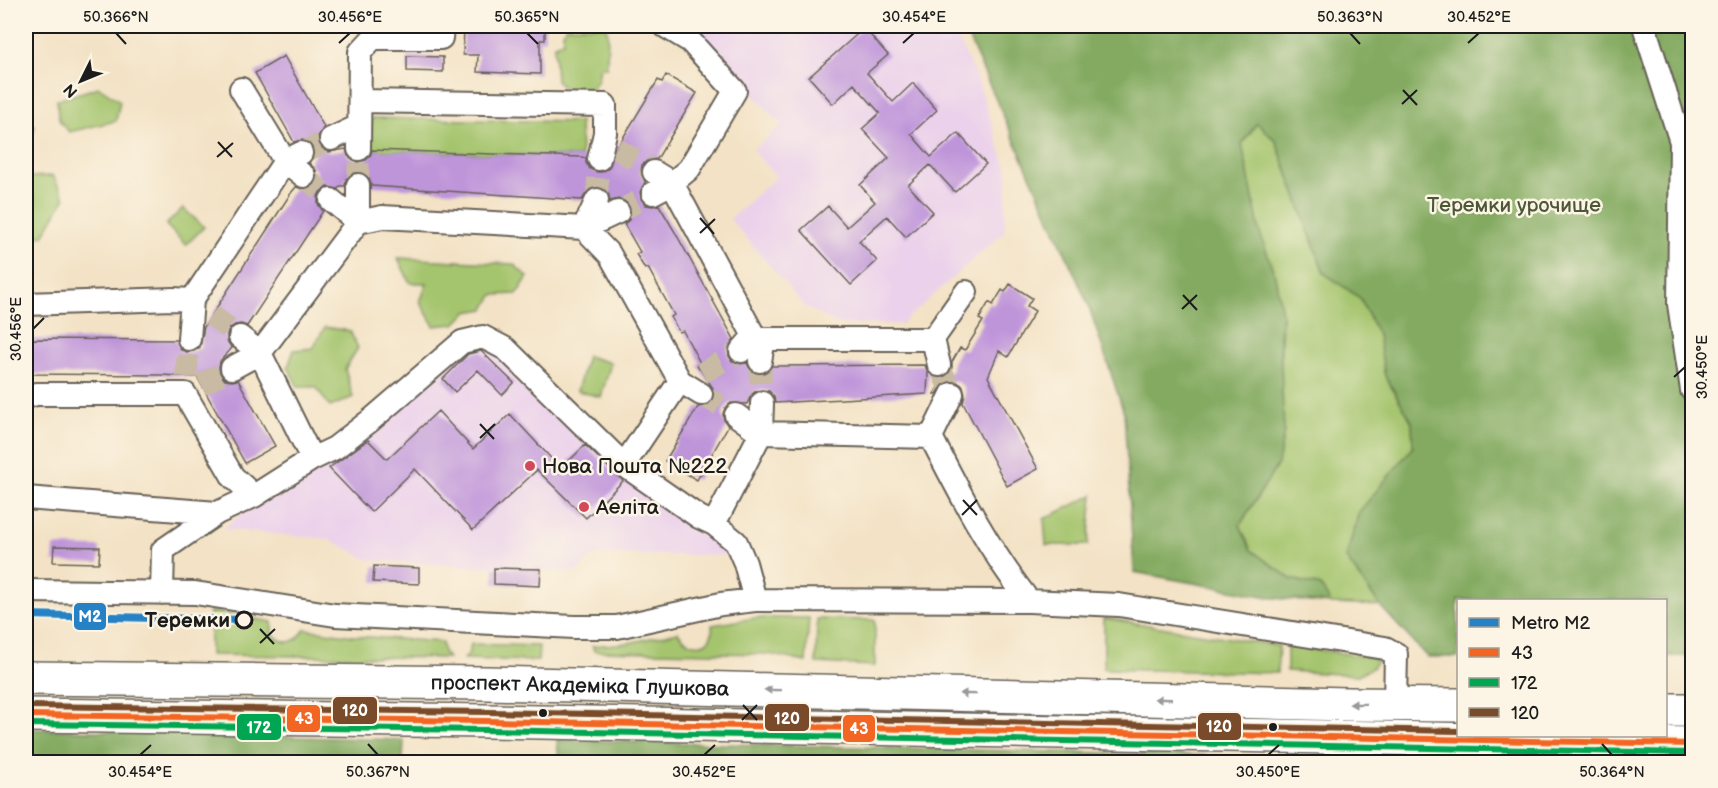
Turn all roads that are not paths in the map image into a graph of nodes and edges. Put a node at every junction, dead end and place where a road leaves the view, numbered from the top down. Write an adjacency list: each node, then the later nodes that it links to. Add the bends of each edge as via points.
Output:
1 (442, 26): 6 (street, via 441,38 373,38 360,52)
2 (665, 26): 4 (street)
3 (1644, 26): 31 (street, via 1681,142 1679,304)
4 (690, 33): 25 (street, via 735,91 689,169 660,182 754,347)
5 (240, 89): 11 (street)
6 (360, 101): 7 (street); 9 (street, via 605,105)
7 (359, 126): 8 (street); 10 (street)
8 (332, 139)
9 (607, 147)
10 (359, 149)
11 (293, 157): 12 (street); 20 (street)
12 (304, 176)
13 (358, 185): 17 (street)
14 (331, 200): 17 (street)
15 (597, 200): 18 (street)
16 (618, 212): 18 (street)
17 (358, 222): 18 (street, via 382,217); 26 (street)
18 (584, 228): 29 (street, via 610,255)
19 (966, 292): 25 (street)
20 (192, 300): 21 (street); 22 (street); 24 (street)
21 (26, 304)
22 (211, 315)
23 (240, 337): 26 (street)
24 (189, 339)
25 (933, 339): 27 (street)
26 (260, 353): 28 (street); 38 (street)
27 (939, 366)
28 (232, 368)
29 (680, 381): 30 (street); 39 (street)
30 (701, 384)
31 (1692, 390)
32 (952, 394): 37 (street)
33 (26, 397): 40 (street, via 191,385 232,477)
34 (762, 403): 36 (street)
35 (736, 414): 36 (street)
36 (761, 433): 37 (street); 43 (street)
37 (931, 437): 47 (street, via 1005,571)
38 (312, 459): 39 (street, via 335,448 371,420 462,342 483,337 506,349); 40 (street)
39 (624, 465): 43 (street)
40 (254, 496): 42 (street)
41 (26, 498): 42 (street)
42 (217, 513): 45 (street, via 163,550)
43 (714, 524): 46 (street, via 736,542)
44 (26, 591): 45 (street)
45 (162, 593): 46 (street, via 195,593 335,615 574,627 617,627)
46 (755, 600): 47 (street)
47 (1029, 601): 49 (street, via 1119,604 1385,648 1395,654)
48 (26, 678): 49 (highway, проспект Академіка Глушкова, one-way to 48, via 488,683)
49 (1395, 703): 50 (highway, проспект Академіка Глушкова)
50 (1457, 705)
51 (1667, 710): 52 (highway)
52 (1692, 710)
53 (26, 715): 54 (highway, проспект Академіка Глушкова)
54 (1692, 744)

